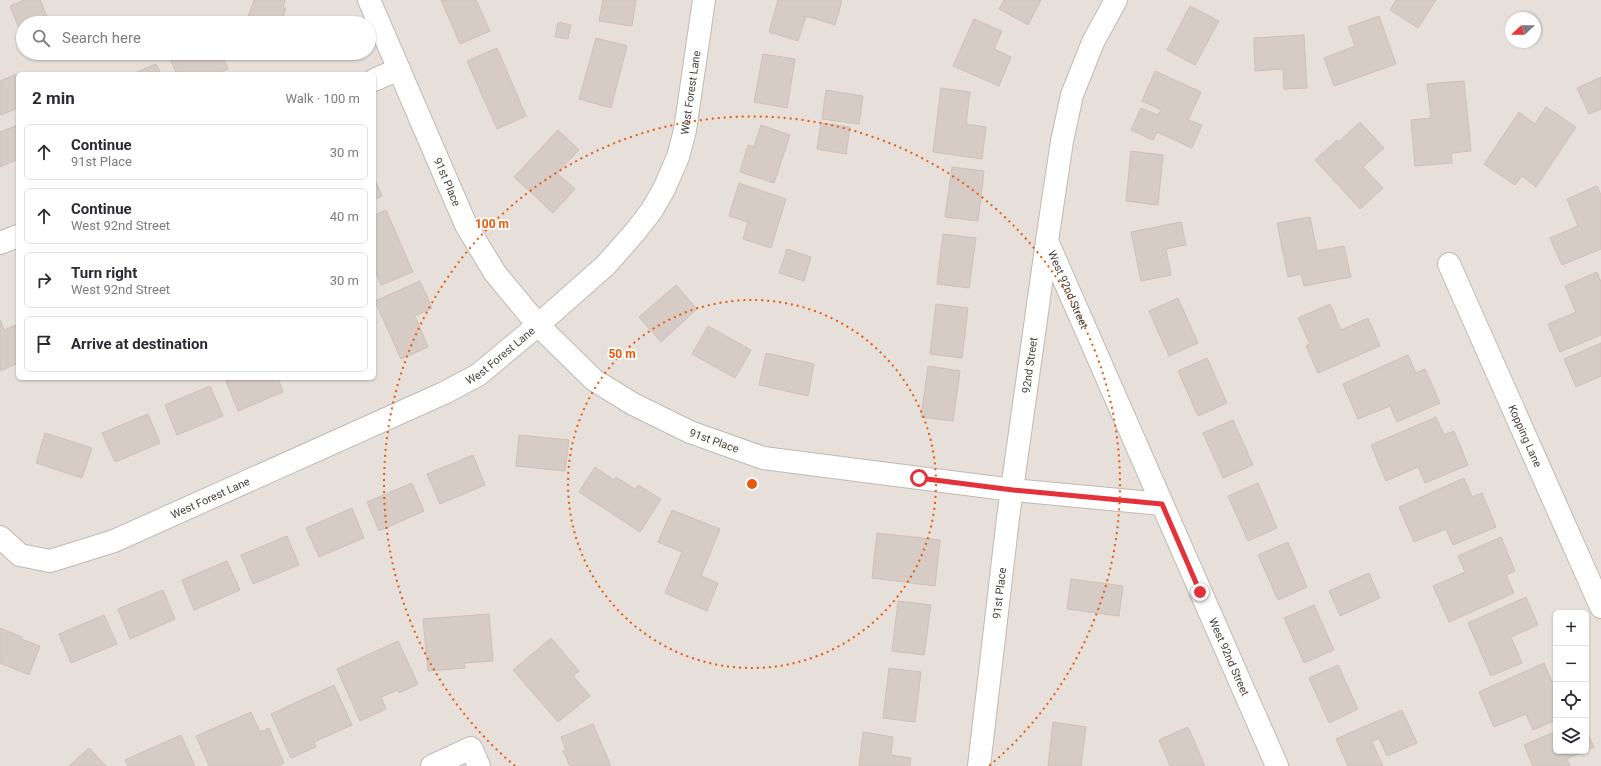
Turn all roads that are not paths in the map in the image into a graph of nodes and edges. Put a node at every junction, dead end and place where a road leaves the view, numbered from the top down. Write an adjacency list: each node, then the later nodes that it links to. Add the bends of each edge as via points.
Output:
1 (369, 0): 4 (street, 91st Place)
2 (704, 0): 12 (street, West Forest Lane, via 685,130 678,157 664,189 652,210 606,265)
3 (1116, 0): 9 (street, West 92nd Street, via 1094,42 1072,95 1062,141)
4 (376, 16)
5 (376, 16): 6 (street, 91st Place)
6 (399, 69): 7 (street); 12 (street, 91st Place, via 466,225 495,272)
7 (376, 79)
8 (16, 237): 10 (street)
9 (1047, 241): 13 (street, 92nd Street); 14 (street, West 92nd Street)
10 (0, 243)
11 (1449, 264): 16 (street, Kopping Lane)
12 (538, 325): 13 (street, 91st Place, via 594,380 633,404 690,432 763,458); 15 (street, West Forest Lane, via 478,375 444,393 114,541 50,561 20,555)
13 (1013, 490): 14 (street); 19 (street, 91st Place)
14 (1162, 504): 20 (street, West 92nd Street)
15 (0, 537)
16 (1601, 607)
17 (475, 757): 18 (street)
18 (432, 766)
19 (979, 766)
20 (1277, 766)

